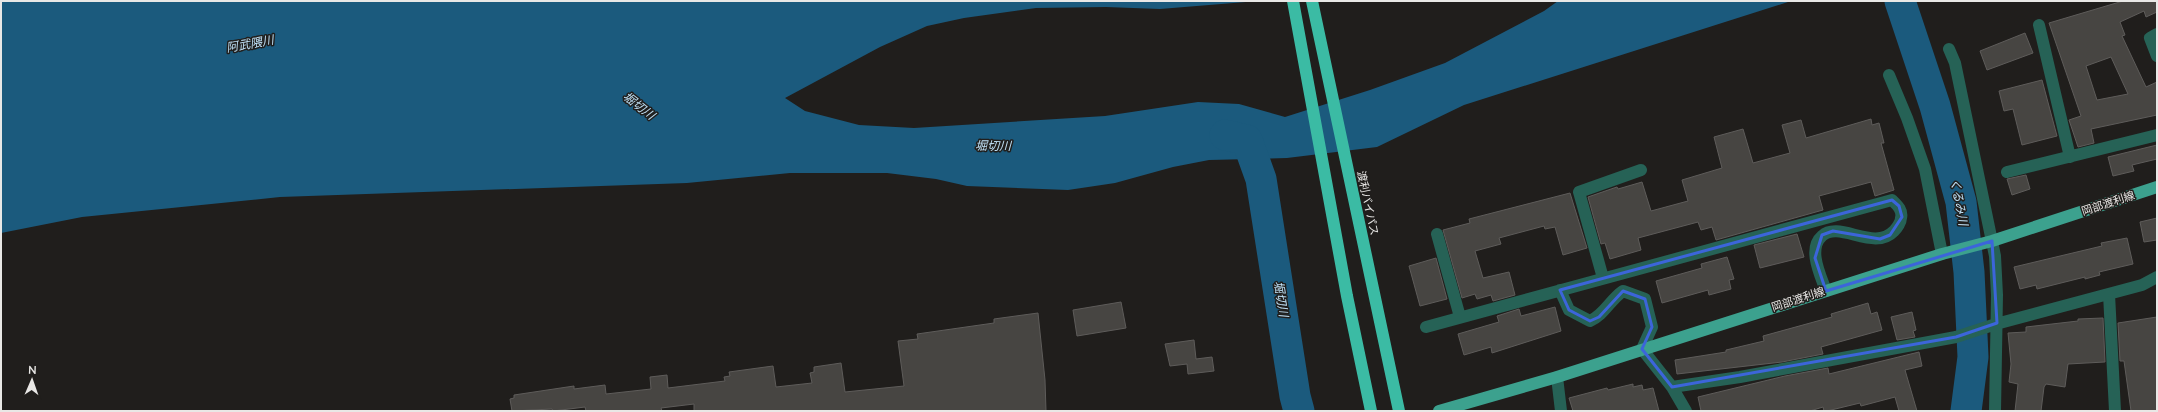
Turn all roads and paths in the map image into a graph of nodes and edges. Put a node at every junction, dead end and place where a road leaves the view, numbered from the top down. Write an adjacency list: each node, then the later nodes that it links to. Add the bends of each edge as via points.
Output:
1 (1294, 1): 27 (highway)
2 (1312, 1): 28 (highway, 渡利バイパス)
3 (2039, 25): 9 (street)
4 (2157, 34): 6 (street, via 2150,38)
5 (1949, 49): 14 (street, via 1955,63)
6 (2157, 56)
7 (1889, 75): 15 (street, via 1925,169)
8 (2157, 135): 9 (street)
9 (2070, 157): 11 (street)
10 (1641, 170): 17 (street, via 1579,192)
11 (2007, 172)
12 (2157, 187): 14 (main road, 岡部渡利線)
13 (1437, 234): 21 (street)
14 (1992, 241): 15 (main road, 岡部渡利線); 22 (street, via 1995,256)
15 (1946, 253): 19 (main road, 岡部渡利線)
16 (2157, 277): 20 (street, via 2142,285)
17 (1603, 278): 18 (street); 19 (street, via 1892,200 1899,206 1902,217 1890,235 1880,239 1833,231 1822,236 1817,244 1815,258)
18 (1560, 290): 21 (street); 24 (street, via 1569,310 1590,321 1599,317 1615,297 1624,291 1645,299 1652,327)
19 (1826, 291): 24 (main road, 岡部渡利線)
20 (2109, 294): 22 (street); 33 (street)
21 (1460, 317): 23 (street)
22 (1996, 324): 26 (street, via 1956,337); 32 (street)
23 (1426, 327)
24 (1642, 349): 25 (main road, 岡部渡利線); 26 (street)
25 (1557, 377): 29 (main road, 岡部渡利線); 30 (street)
26 (1672, 387): 31 (street)
27 (1371, 411)
28 (1399, 411)
29 (1439, 411)
30 (1561, 411)
31 (1686, 411)
32 (1995, 411)
33 (2115, 411)

